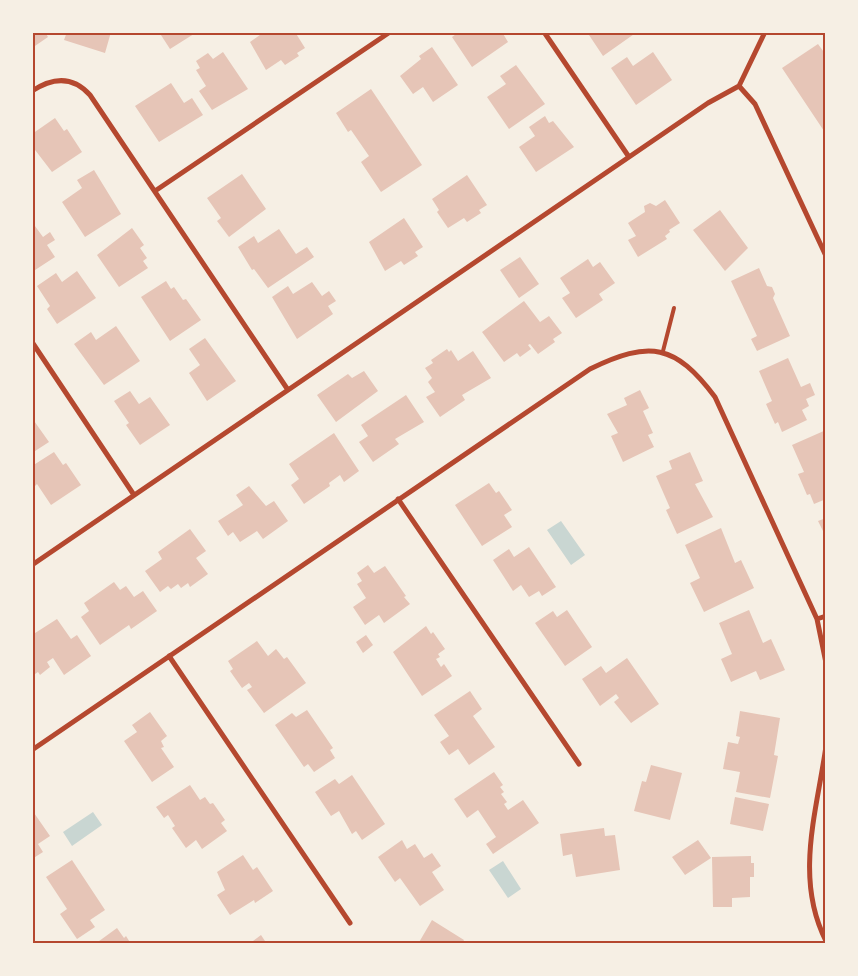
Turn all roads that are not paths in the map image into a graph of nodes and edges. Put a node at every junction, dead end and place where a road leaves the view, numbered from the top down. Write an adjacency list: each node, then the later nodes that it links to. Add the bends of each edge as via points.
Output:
1 (390, 32): 7 (street)
2 (544, 32): 6 (street)
3 (765, 32): 4 (street)
4 (739, 86): 6 (street, via 708,103); 8 (street, via 755,104)
5 (32, 91): 7 (street, via 52,81 68,80 80,86 90,95)
6 (629, 157): 12 (street)
7 (155, 191): 12 (street)
8 (826, 256)
9 (674, 308): 11 (lane)
10 (32, 342): 13 (street)
11 (663, 351): 14 (street, via 625,354 590,368); 17 (street, via 682,361 715,397)
12 (288, 390): 13 (street)
13 (134, 495): 15 (street)
14 (398, 499): 18 (street); 22 (street)
15 (32, 565)
16 (826, 616): 17 (street)
17 (817, 619): 19 (street)
18 (169, 656): 21 (street); 23 (street)
19 (826, 663)
20 (826, 746): 24 (street, via 809,841 808,875)
21 (32, 750)
22 (579, 764)
23 (350, 923)
24 (826, 940)

